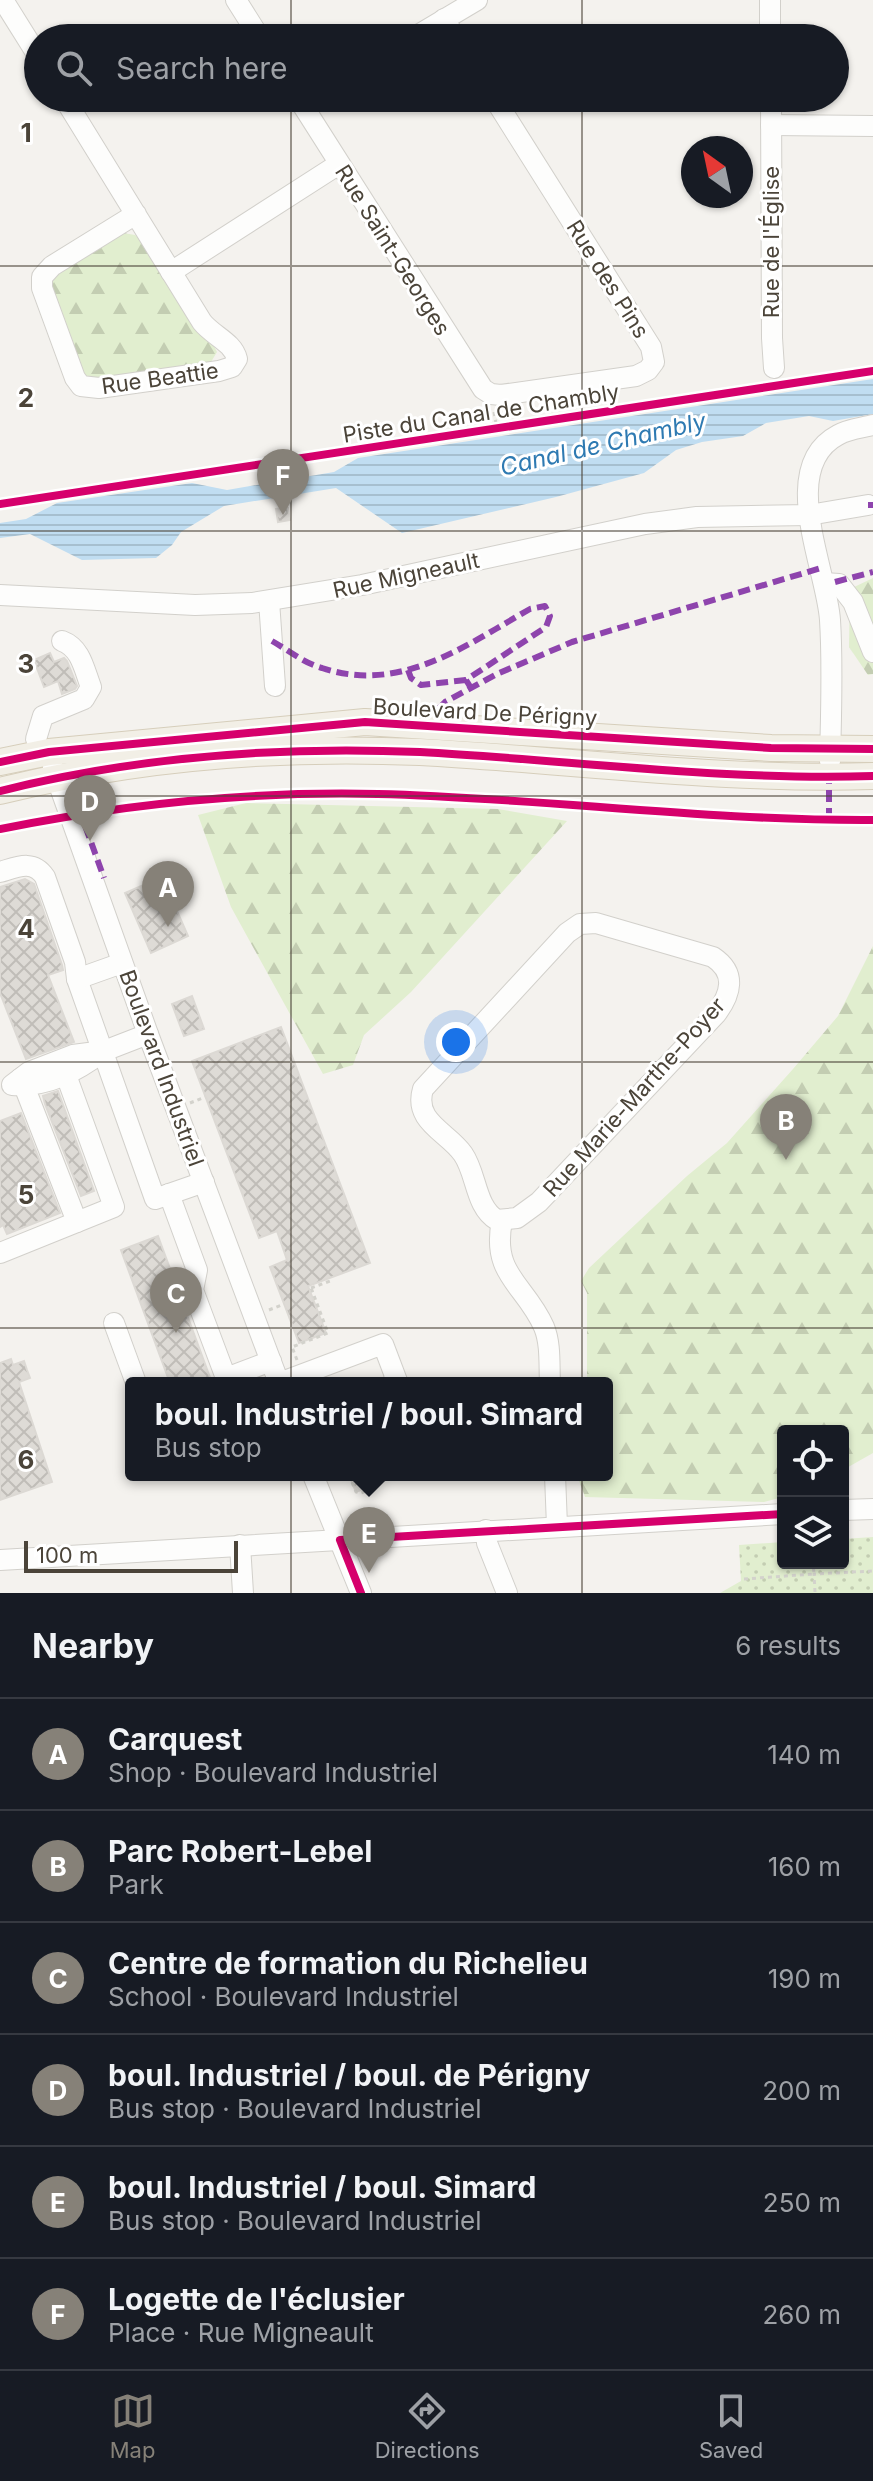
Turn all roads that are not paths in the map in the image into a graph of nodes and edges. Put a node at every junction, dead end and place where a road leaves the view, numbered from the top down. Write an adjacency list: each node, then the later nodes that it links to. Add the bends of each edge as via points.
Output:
1 (3, 0): 10 (street)
2 (236, 0): 6 (street)
3 (477, 0): 5 (street)
4 (770, 0): 9 (street)
5 (444, 19): 7 (street); 8 (street)
6 (251, 24)
7 (436, 24)
8 (447, 24)
9 (770, 24)
10 (24, 34)
11 (73, 112): 18 (street, Rue Beattie)
12 (311, 112): 17 (street, Rue Saint-Georges)
13 (503, 112): 21 (street, Rue des Pins, via 654,359 636,376)
14 (771, 112): 15 (street, Rue de l'Église)
15 (771, 125): 16 (street); 20 (street, Rue de l'Église)
16 (873, 126)
17 (339, 164): 19 (street); 21 (street, Rue Saint-Georges)
18 (136, 214): 19 (street, Rue Beattie); 19 (street, Rue Beattie, via 42,277 81,386 219,371 235,364 233,348 208,329)
19 (171, 272)
20 (774, 368)
21 (495, 404)
22 (873, 425): 24 (street, via 837,435 819,452 809,477)
23 (868, 505): 24 (street, Rue Migneault)
24 (809, 515): 25 (street); 27 (street, Rue Migneault, via 697,517 634,526)
25 (824, 583): 29 (street, via 835,582 844,589); 33 (street, via 830,620)
26 (0, 595): 27 (street, Rue Migneault, via 195,605)
27 (269, 601): 30 (street)
28 (62, 641): 31 (street, via 76,650 91,687 84,699 43,716)
29 (873, 652)
30 (275, 686)
31 (42, 746): 33 (main road, Boulevard De Périgny, via 365,722); 34 (main road, Boulevard De Périgny); 37 (street, Boulevard Industriel)
32 (873, 749): 33 (main road, Boulevard De Périgny)
33 (830, 750): 36 (street)
34 (0, 762)
35 (873, 776): 36 (main road, Boulevard De Périgny)
36 (829, 777): 37 (main road, Boulevard De Périgny, via 345,751 170,761)
37 (56, 779): 38 (main road, Boulevard De Périgny); 40 (street, Boulevard Industriel)
38 (0, 791)
39 (0, 872): 41 (street, via 28,865 43,873)
40 (122, 963): 41 (street); 42 (street, Boulevard Industriel)
41 (77, 979): 43 (street)
42 (148, 1034): 43 (street); 46 (street, Boulevard Industriel)
43 (104, 1051): 44 (street); 45 (street, via 73,1055 29,1072); 47 (street, via 155,1199)
44 (66, 1075): 45 (street, via 34,1086); 49 (street, via 114,1207)
45 (14, 1085): 49 (street)
46 (204, 1182): 47 (street); 52 (street, Boulevard Industriel)
47 (169, 1194): 54 (street, via 197,1270 193,1290)
48 (502, 1221): 48 (street, Rue Marie-Marthe-Poyer, via 486,1210 463,1154 425,1117 420,1100 426,1085 580,924 596,923 721,963 730,986 716,1014 539,1202 525,1214); 59 (street, via 500,1257 545,1329)
49 (77, 1222): 50 (street)
50 (0, 1253)
51 (114, 1323): 53 (street)
52 (271, 1361): 55 (street); 56 (street, Boulevard Industriel)
53 (134, 1377)
54 (226, 1377)
55 (234, 1377)
56 (277, 1377)
57 (295, 1377): 58 (street, via 383,1344)
58 (395, 1377)
59 (549, 1377)
60 (315, 1481): 67 (street)
61 (555, 1481): 65 (street)
62 (873, 1509): 63 (street)
63 (849, 1510)
64 (777, 1514): 65 (street)
65 (557, 1526): 66 (street)
66 (486, 1530): 67 (street); 72 (street)
67 (340, 1540): 68 (street); 71 (street)
68 (240, 1545): 69 (street); 70 (street)
69 (0, 1560)
70 (243, 1593)
71 (361, 1593)
72 (507, 1593)

